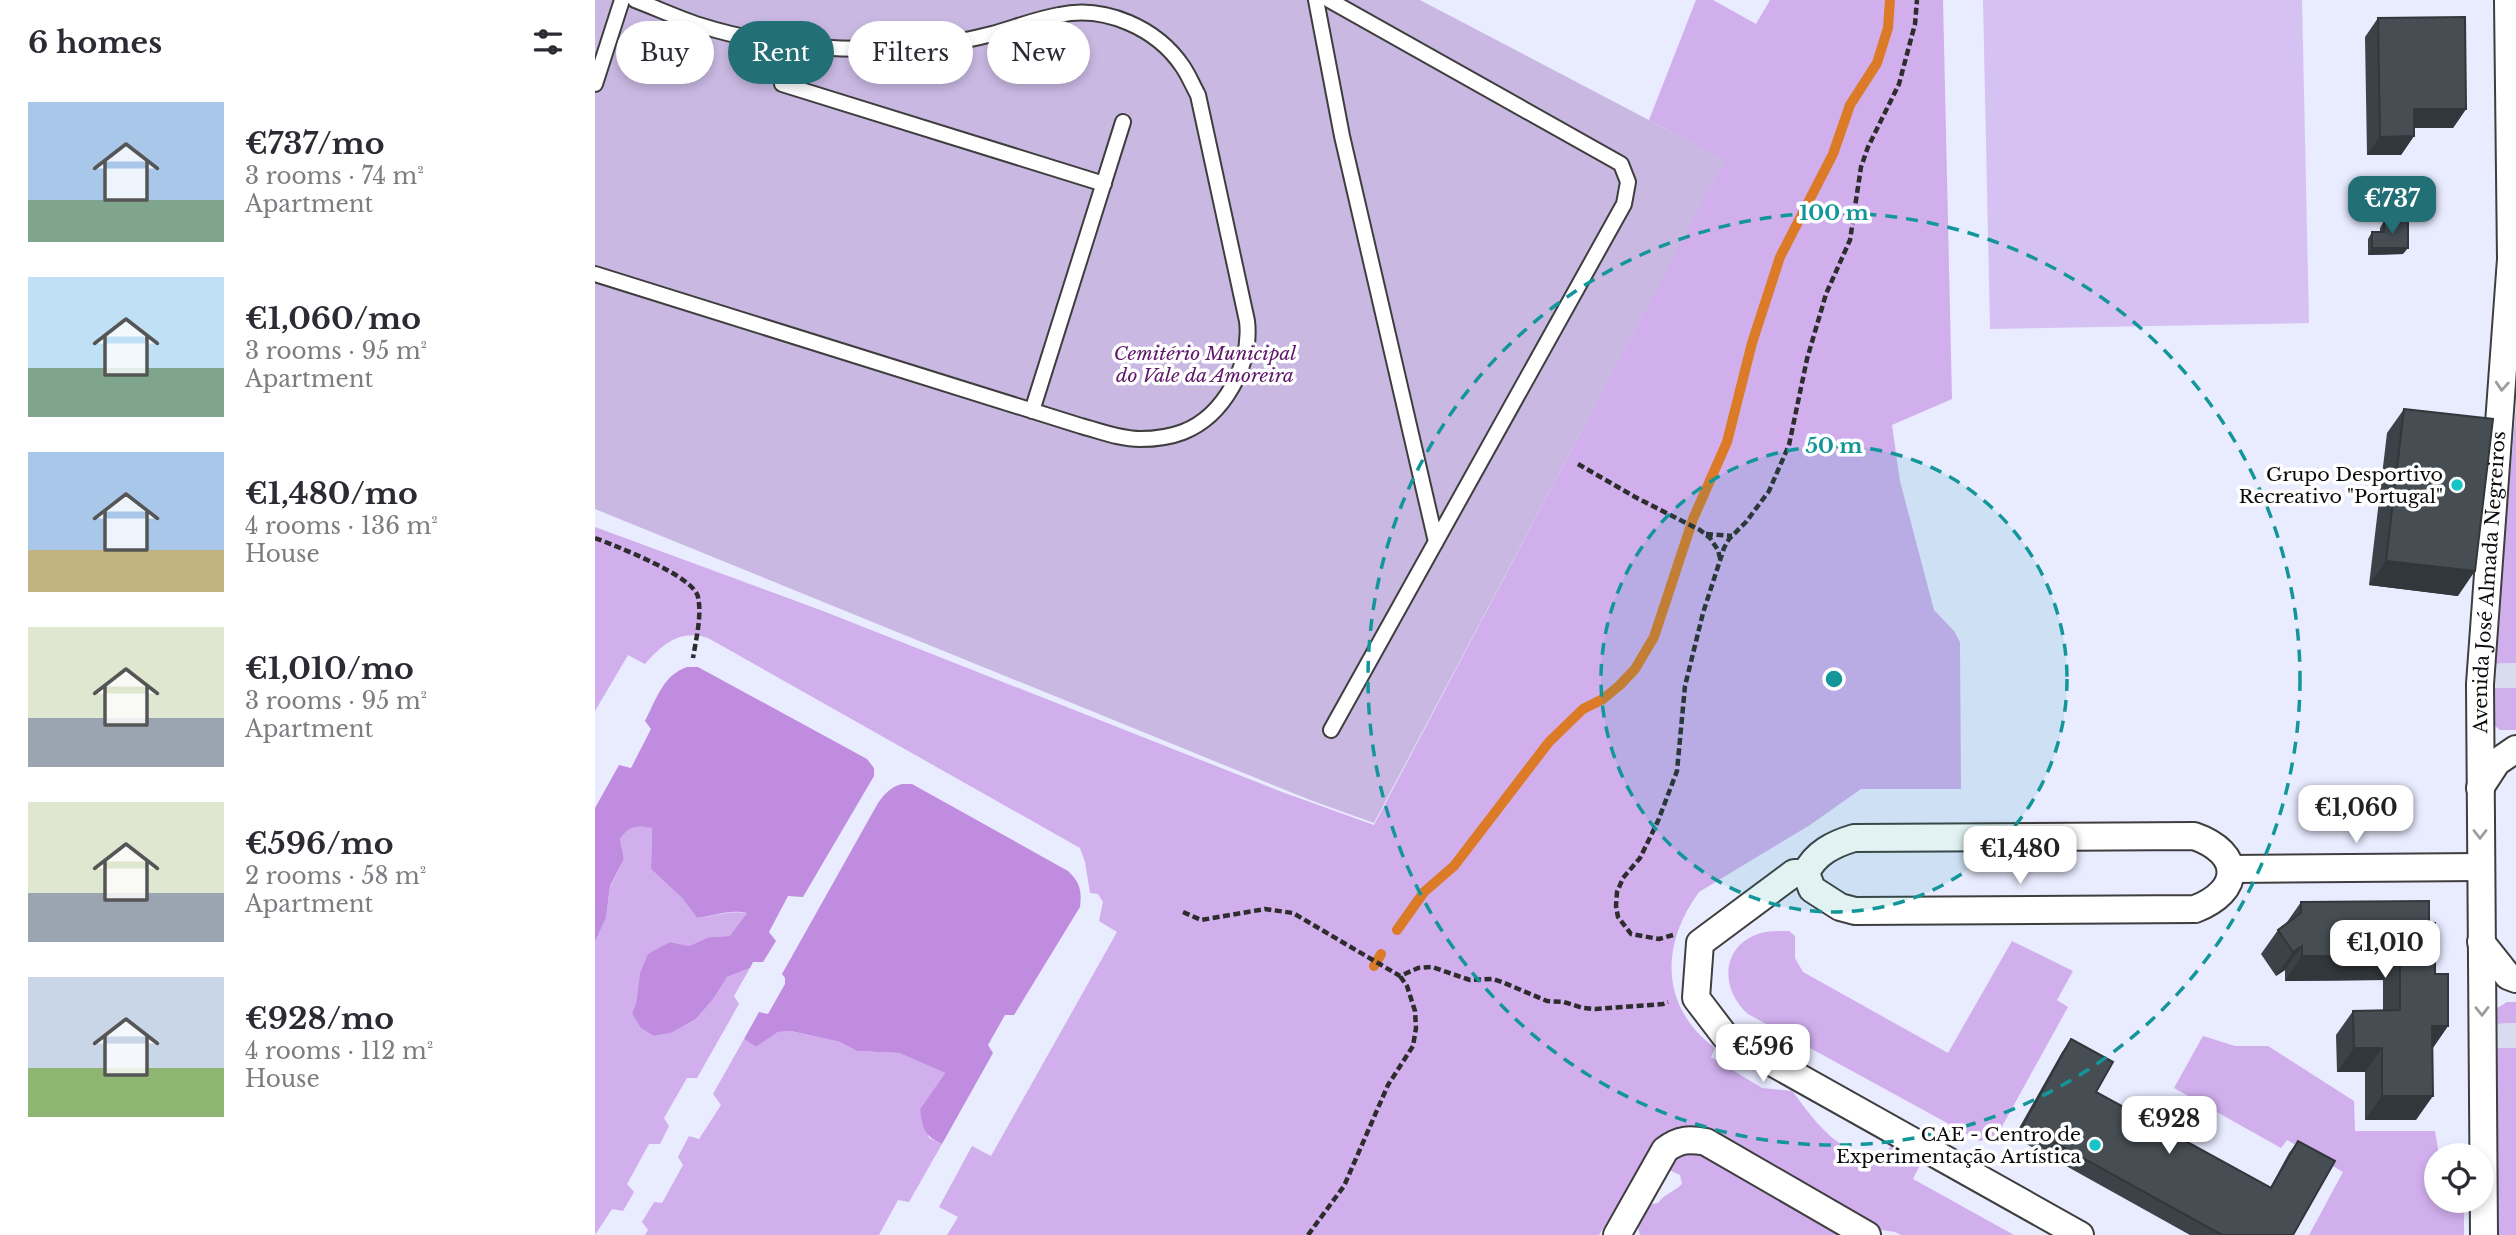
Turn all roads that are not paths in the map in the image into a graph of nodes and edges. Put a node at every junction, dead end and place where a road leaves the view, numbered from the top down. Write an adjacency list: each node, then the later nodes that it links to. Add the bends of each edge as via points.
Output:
1 (622, 0): 8 (lane)
2 (635, 0): 6 (lane)
3 (1316, 0): 14 (lane, via 1342,136)
4 (1329, 0): 14 (lane, via 1621,164 1628,182 1624,204)
5 (2508, 0): 17 (street, Avenida José Almada Negreiros, one-way to 17, via 2511,260 2480,684)
6 (728, 31)
7 (834, 48): 13 (lane, via 961,41 1060,14 1080,13 1133,24 1184,68 1198,95 1247,321 1247,348 1237,378 1205,419 1184,432 1161,438 1117,436)
8 (595, 84)
9 (785, 84): 11 (lane)
10 (1123, 122): 11 (lane)
11 (1104, 184): 13 (lane)
12 (595, 274): 13 (lane)
13 (1032, 411)
14 (1436, 542): 15 (lane)
15 (1331, 730)
16 (2516, 749): 17 (street, Avenida José Almada Negreiros, via 2497,762)
17 (2480, 788): 18 (street, Avenida José Almada Negreiros, one-way to 18)
18 (2480, 867): 19 (street); 21 (street, Avenida José Almada Negreiros)
19 (2232, 869): 20 (street, via 2220,849 2194,836 1854,838 1811,861); 20 (street, via 2221,895 2195,909 1855,911 1812,889)
20 (1806, 873): 25 (street, via 1794,873 1700,943 1696,998 1725,1036)
21 (2481, 942): 22 (street, via 2508,976); 26 (street, Avenida José Almada Negreiros, one-way to 26)
22 (2516, 979)
23 (1617, 1235): 24 (street, via 1665,1150 1676,1141 1691,1139 1706,1142)
24 (1867, 1235)
25 (2080, 1235)
26 (2484, 1235)

